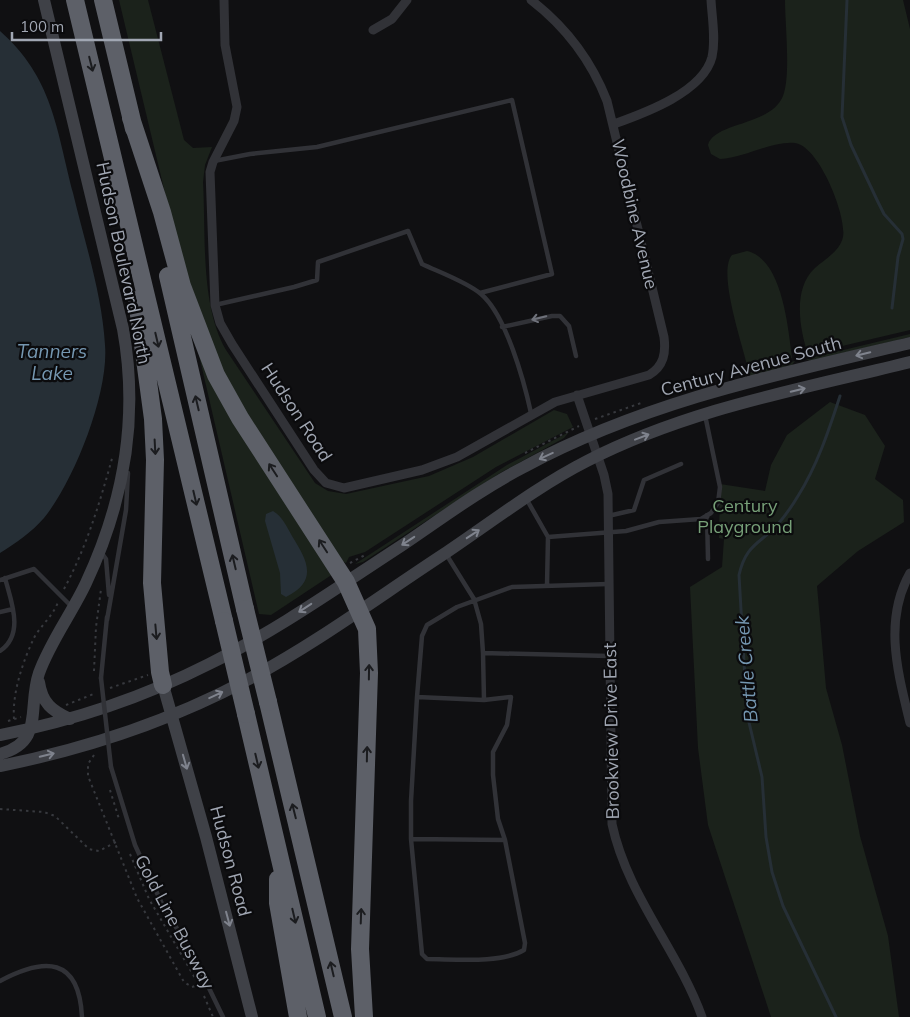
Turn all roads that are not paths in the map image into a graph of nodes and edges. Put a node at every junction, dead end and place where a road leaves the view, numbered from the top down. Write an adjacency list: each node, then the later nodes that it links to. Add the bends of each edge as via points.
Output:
1 (44, 0): 23 (main road, Hudson Boulevard North, via 123,329 131,401)
2 (75, 0): 11 (highway, one-way to 11)
3 (104, 0): 9 (highway)
4 (224, 0): 12 (street, Hudson Road, via 225,45 237,106 234,121)
5 (407, 0): 8 (street, via 392,19)
6 (531, 0): 10 (street, Woodbine Avenue, via 562,28 584,56 601,87)
7 (711, 0): 10 (street, via 714,46 702,78 681,93)
8 (373, 30)
9 (132, 118): 36 (highway, one-way to 9, via 240,418 216,375 182,286); 68 (highway, one-way to 9, bridge)
10 (614, 124): 19 (street, Woodbine Avenue, via 664,337 665,355 650,375)
11 (109, 140): 49 (highway, one-way to 49, via 138,307 153,419 152,583); 61 (highway, one-way to 61, bridge)
12 (212, 162): 13 (lane, via 250,154 317,147 512,100 552,274); 14 (street, Hudson Road)
13 (480, 292): 14 (lane, via 422,264 408,231 318,262 317,280); 15 (lane, via 495,309)
14 (215, 305): 20 (street, Hudson Road, via 220,323 232,344 314,470 322,480 334,486 363,484 446,462)
15 (502, 327): 17 (lane, one-way to 15, via 569,326 560,316); 20 (lane, via 524,380)
16 (910, 342): 22 (main road, Century Avenue South, one-way to 22, via 723,388)
17 (576, 356)
18 (910, 362): 21 (main road, Century Avenue South, one-way to 18)
19 (577, 395): 20 (street, Hudson Road); 22 (street)
20 (532, 413)
21 (705, 413): 24 (main road, Century Avenue South, one-way to 21); 27 (lane, via 720,487 718,503)
22 (590, 435): 24 (street); 36 (main road, Century Avenue South, one-way to 36, via 523,467)
23 (129, 440): 31 (main road, Hudson Boulevard North, via 118,496); 44 (lane, Gold Line Busway, via 126,510)
24 (598, 456): 26 (main road, Century Avenue South); 28 (street, Brookview Drive East, via 607,484)
25 (680, 464): 28 (lane, via 644,480 634,510)
26 (526, 499): 30 (lane); 32 (main road, Century Avenue South, one-way to 26)
27 (708, 515): 29 (lane, via 701,519); 33 (lane)
28 (608, 516): 29 (street, Brookview Drive East)
29 (608, 531): 30 (lane); 37 (street, Brookview Drive East)
30 (548, 538): 38 (lane)
31 (100, 551): 41 (main road, Hudson Boulevard North); 44 (lane, Gold Line Busway, via 106,559)
32 (445, 553): 39 (lane); 42 (main road, Century Avenue South)
33 (708, 558)
34 (910, 573): 54 (street, via 897,609 894,646)
35 (3, 579): 40 (lane); 41 (lane, via 34,569)
36 (346, 582): 42 (highway); 49 (main road, Century Avenue South, one-way to 49, via 241,647)
37 (608, 584): 38 (lane); 47 (street, Brookview Drive East)
38 (547, 585): 39 (lane, via 512,587)
39 (474, 599): 46 (lane, via 481,624); 50 (lane, via 427,625 422,636)
40 (13, 609): 43 (lane); 45 (lane, via 15,630)
41 (74, 609): 48 (main road, Hudson Boulevard North)
42 (360, 610): 52 (main road, Century Avenue South, one-way to 42, via 249,679); 69 (highway, one-way to 42, via 360,949 369,646)
43 (0, 612)
44 (107, 620): 64 (lane, Gold Line Busway, bridge, via 101,678 111,767 135,845 163,906 192,952)
45 (0, 651)
46 (483, 653): 47 (lane); 51 (lane)
47 (609, 656): 70 (street, Brookview Drive East, via 610,799 617,845 630,879)
48 (38, 674): 53 (main road, via 40,690 48,706); 55 (main road, Hudson Boulevard North)
49 (163, 685): 52 (main road, Hudson Road); 53 (main road, Century Avenue South)
50 (417, 697): 51 (lane); 59 (lane)
51 (484, 700): 60 (lane, via 511,697 507,725 492,752 498,819)
52 (171, 716): 58 (main road, Century Avenue South, one-way to 52, via 82,747); 65 (main road, Hudson Road, one-way to 65)
53 (70, 719): 55 (main road, Century Avenue South)
54 (910, 723)
55 (31, 729): 56 (main road, Century Avenue South); 57 (main road, via 16,750)
56 (0, 736)
57 (0, 754)
58 (0, 766)
59 (412, 839): 60 (lane); 60 (lane, via 420,948 427,959 502,957 524,950)
60 (505, 840)
61 (279, 851): 66 (highway, via 278,903); 67 (highway, one-way to 67)
62 (0, 981): 63 (lane, via 23,969 44,965 56,967 70,975 78,988)
63 (82, 1017)
64 (223, 1017)
65 (252, 1017)
66 (298, 1017)
67 (317, 1017)
68 (343, 1017)
69 (364, 1017)
70 (702, 1017)

